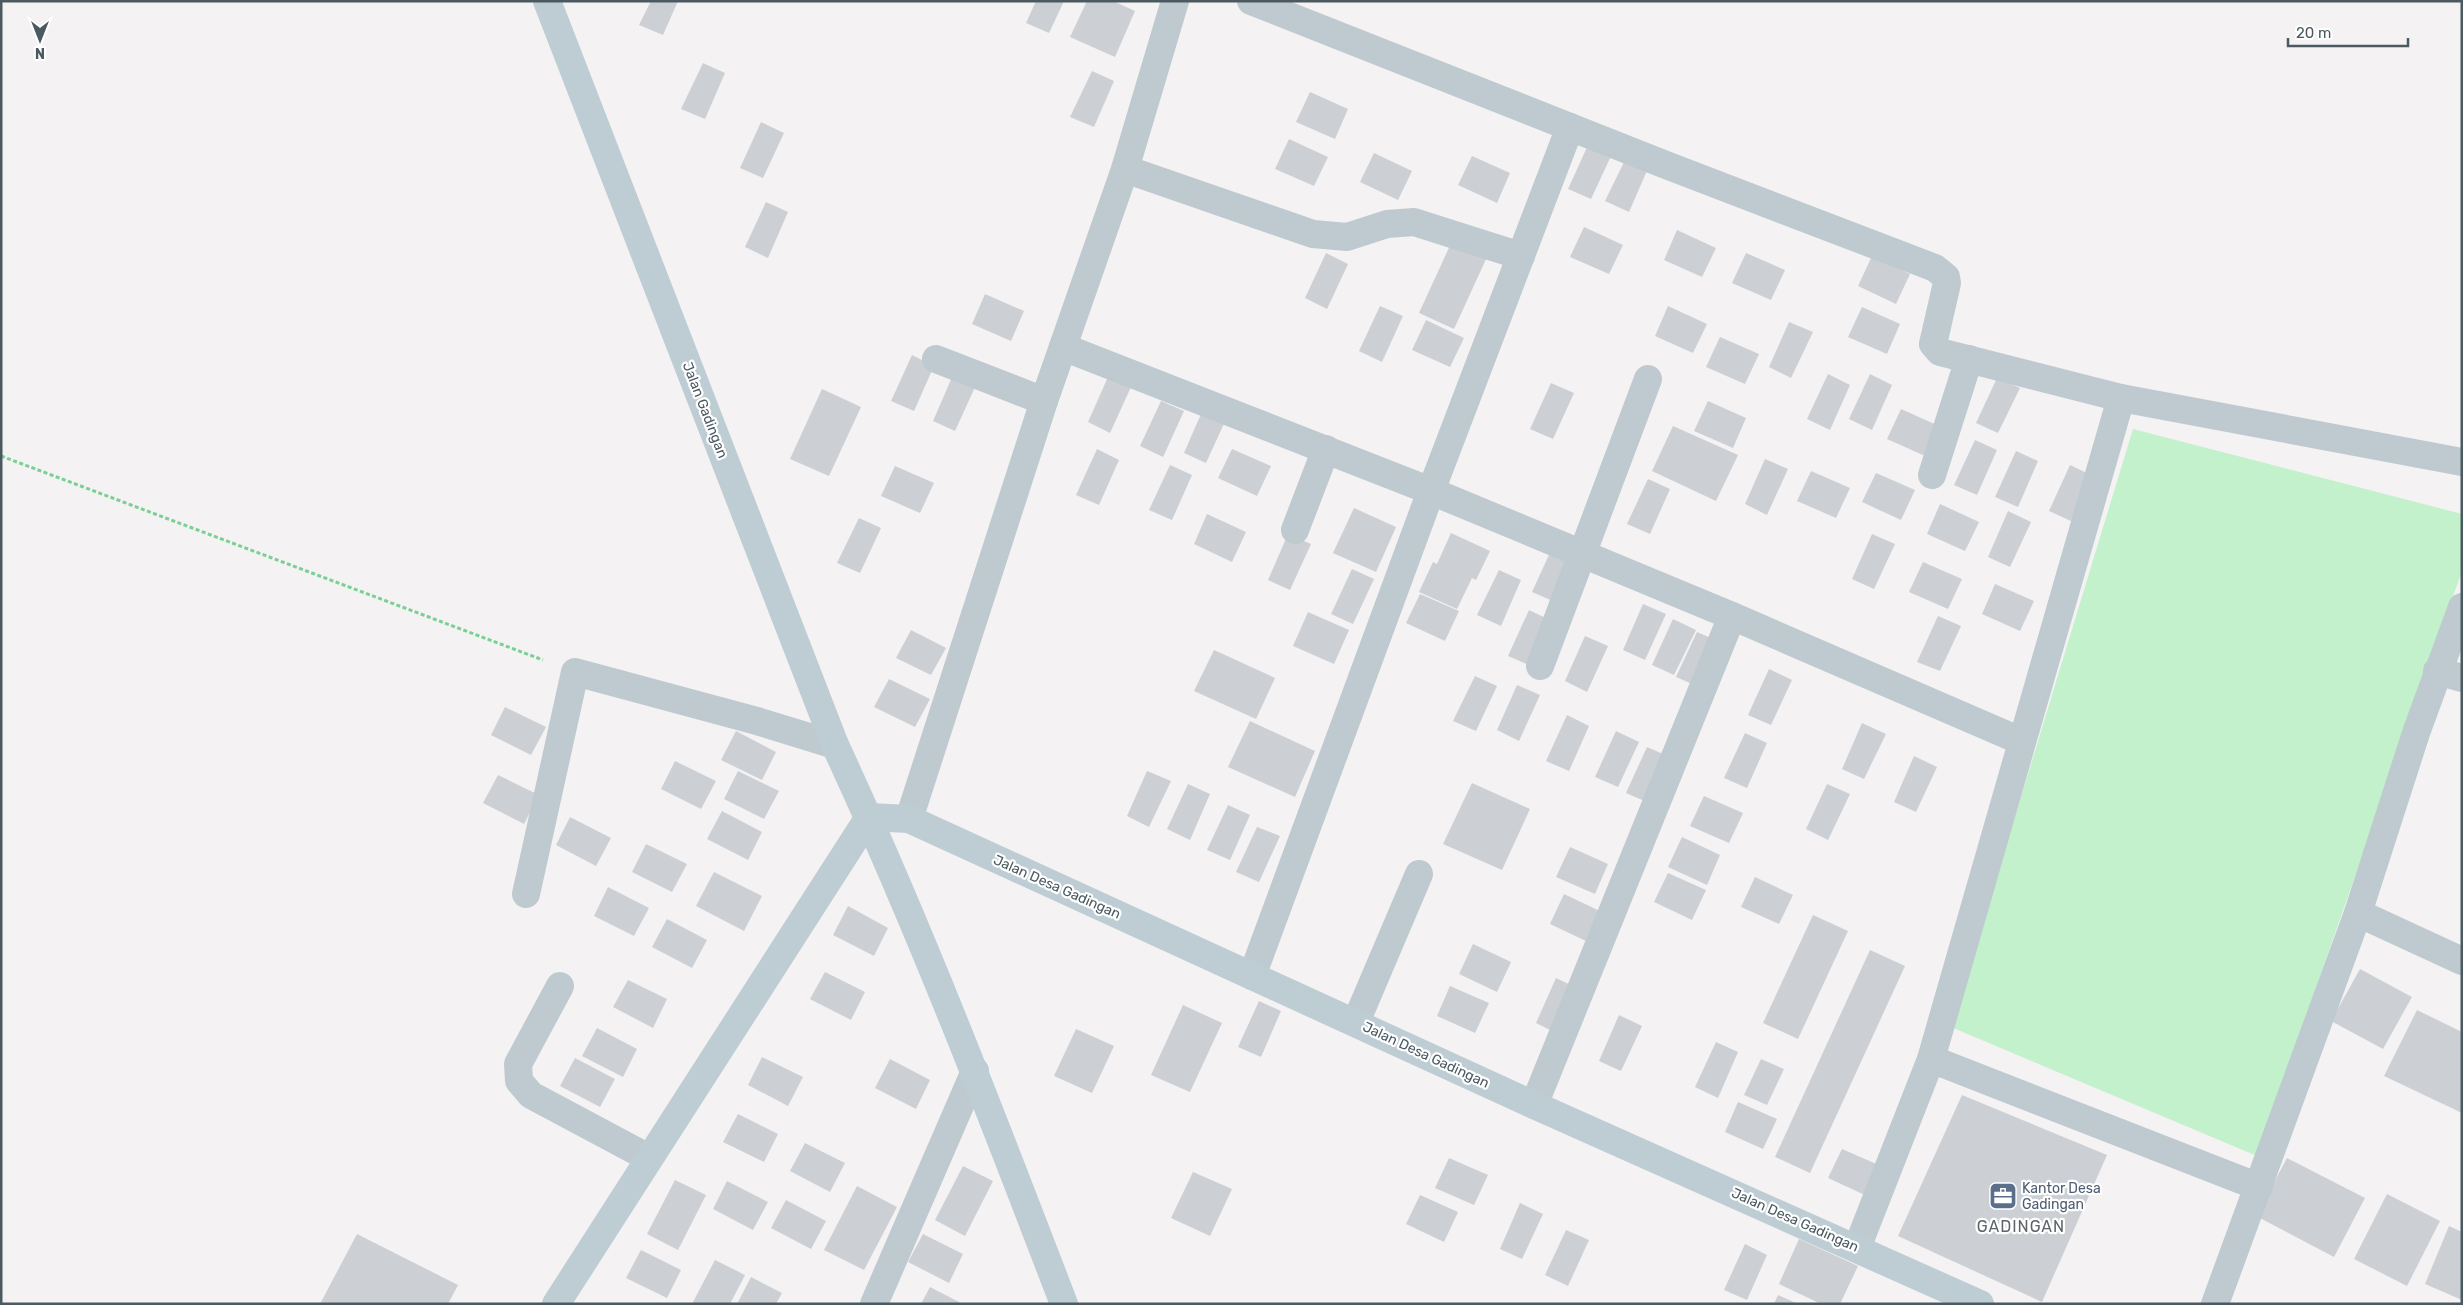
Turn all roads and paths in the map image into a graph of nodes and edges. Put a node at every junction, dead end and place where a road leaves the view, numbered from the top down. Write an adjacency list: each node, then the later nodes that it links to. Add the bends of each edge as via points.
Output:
1 (547, 1): 26 (street, Jalan Gadingan)
2 (1175, 1): 5 (street)
3 (1251, 1): 4 (street)
4 (1570, 127): 6 (street); 9 (street, via 1935,268 1946,277 1947,283 1933,344 1940,352)
5 (1126, 168): 6 (street, via 1313,234 1347,237 1387,224 1414,222); 7 (street)
6 (1521, 256): 17 (street)
7 (1063, 348): 12 (street); 13 (street)
8 (936, 360): 12 (street)
9 (1968, 360): 11 (street); 16 (street)
10 (1648, 379): 19 (street)
11 (2121, 398): 15 (street); 25 (street)
12 (1044, 401): 28 (street)
13 (1326, 449): 17 (street); 18 (street)
14 (1, 456): 23 (path)
15 (2462, 462)
16 (1932, 475)
17 (1432, 491): 19 (street); 33 (street)
18 (1295, 530)
19 (1582, 553): 21 (street); 22 (street)
20 (2462, 607): 24 (street)
21 (1732, 616): 25 (street); 38 (street)
22 (1540, 666)
23 (575, 672): 26 (street); 30 (street)
24 (2450, 675): 31 (street)
25 (2021, 741): 36 (street)
26 (835, 745): 27 (street, Jalan Gadingan)
27 (868, 816): 28 (street, Jalan Desa Gadingan); 37 (street, Jalan Gadingan); 39 (street)
28 (909, 819): 33 (street, Jalan Desa Gadingan)
29 (1419, 874): 35 (street)
30 (526, 894)
31 (2358, 913): 32 (street); 40 (street)
32 (2462, 961)
33 (1252, 976): 35 (street, Jalan Desa Gadingan)
34 (560, 986): 39 (street, via 518,1064 519,1081 531,1095)
35 (1356, 1022): 38 (street, Jalan Desa Gadingan)
36 (1931, 1059): 40 (street); 41 (street)
37 (975, 1071): 43 (street); 44 (street, Jalan Gadingan)
38 (1534, 1105): 41 (street, Jalan Desa Gadingan)
39 (650, 1158): 42 (street)
40 (2259, 1187): 46 (street)
41 (1857, 1248): 45 (street, Jalan Desa Gadingan)
42 (556, 1304)
43 (874, 1304)
44 (1064, 1304)
45 (1980, 1304)
46 (2215, 1304)

